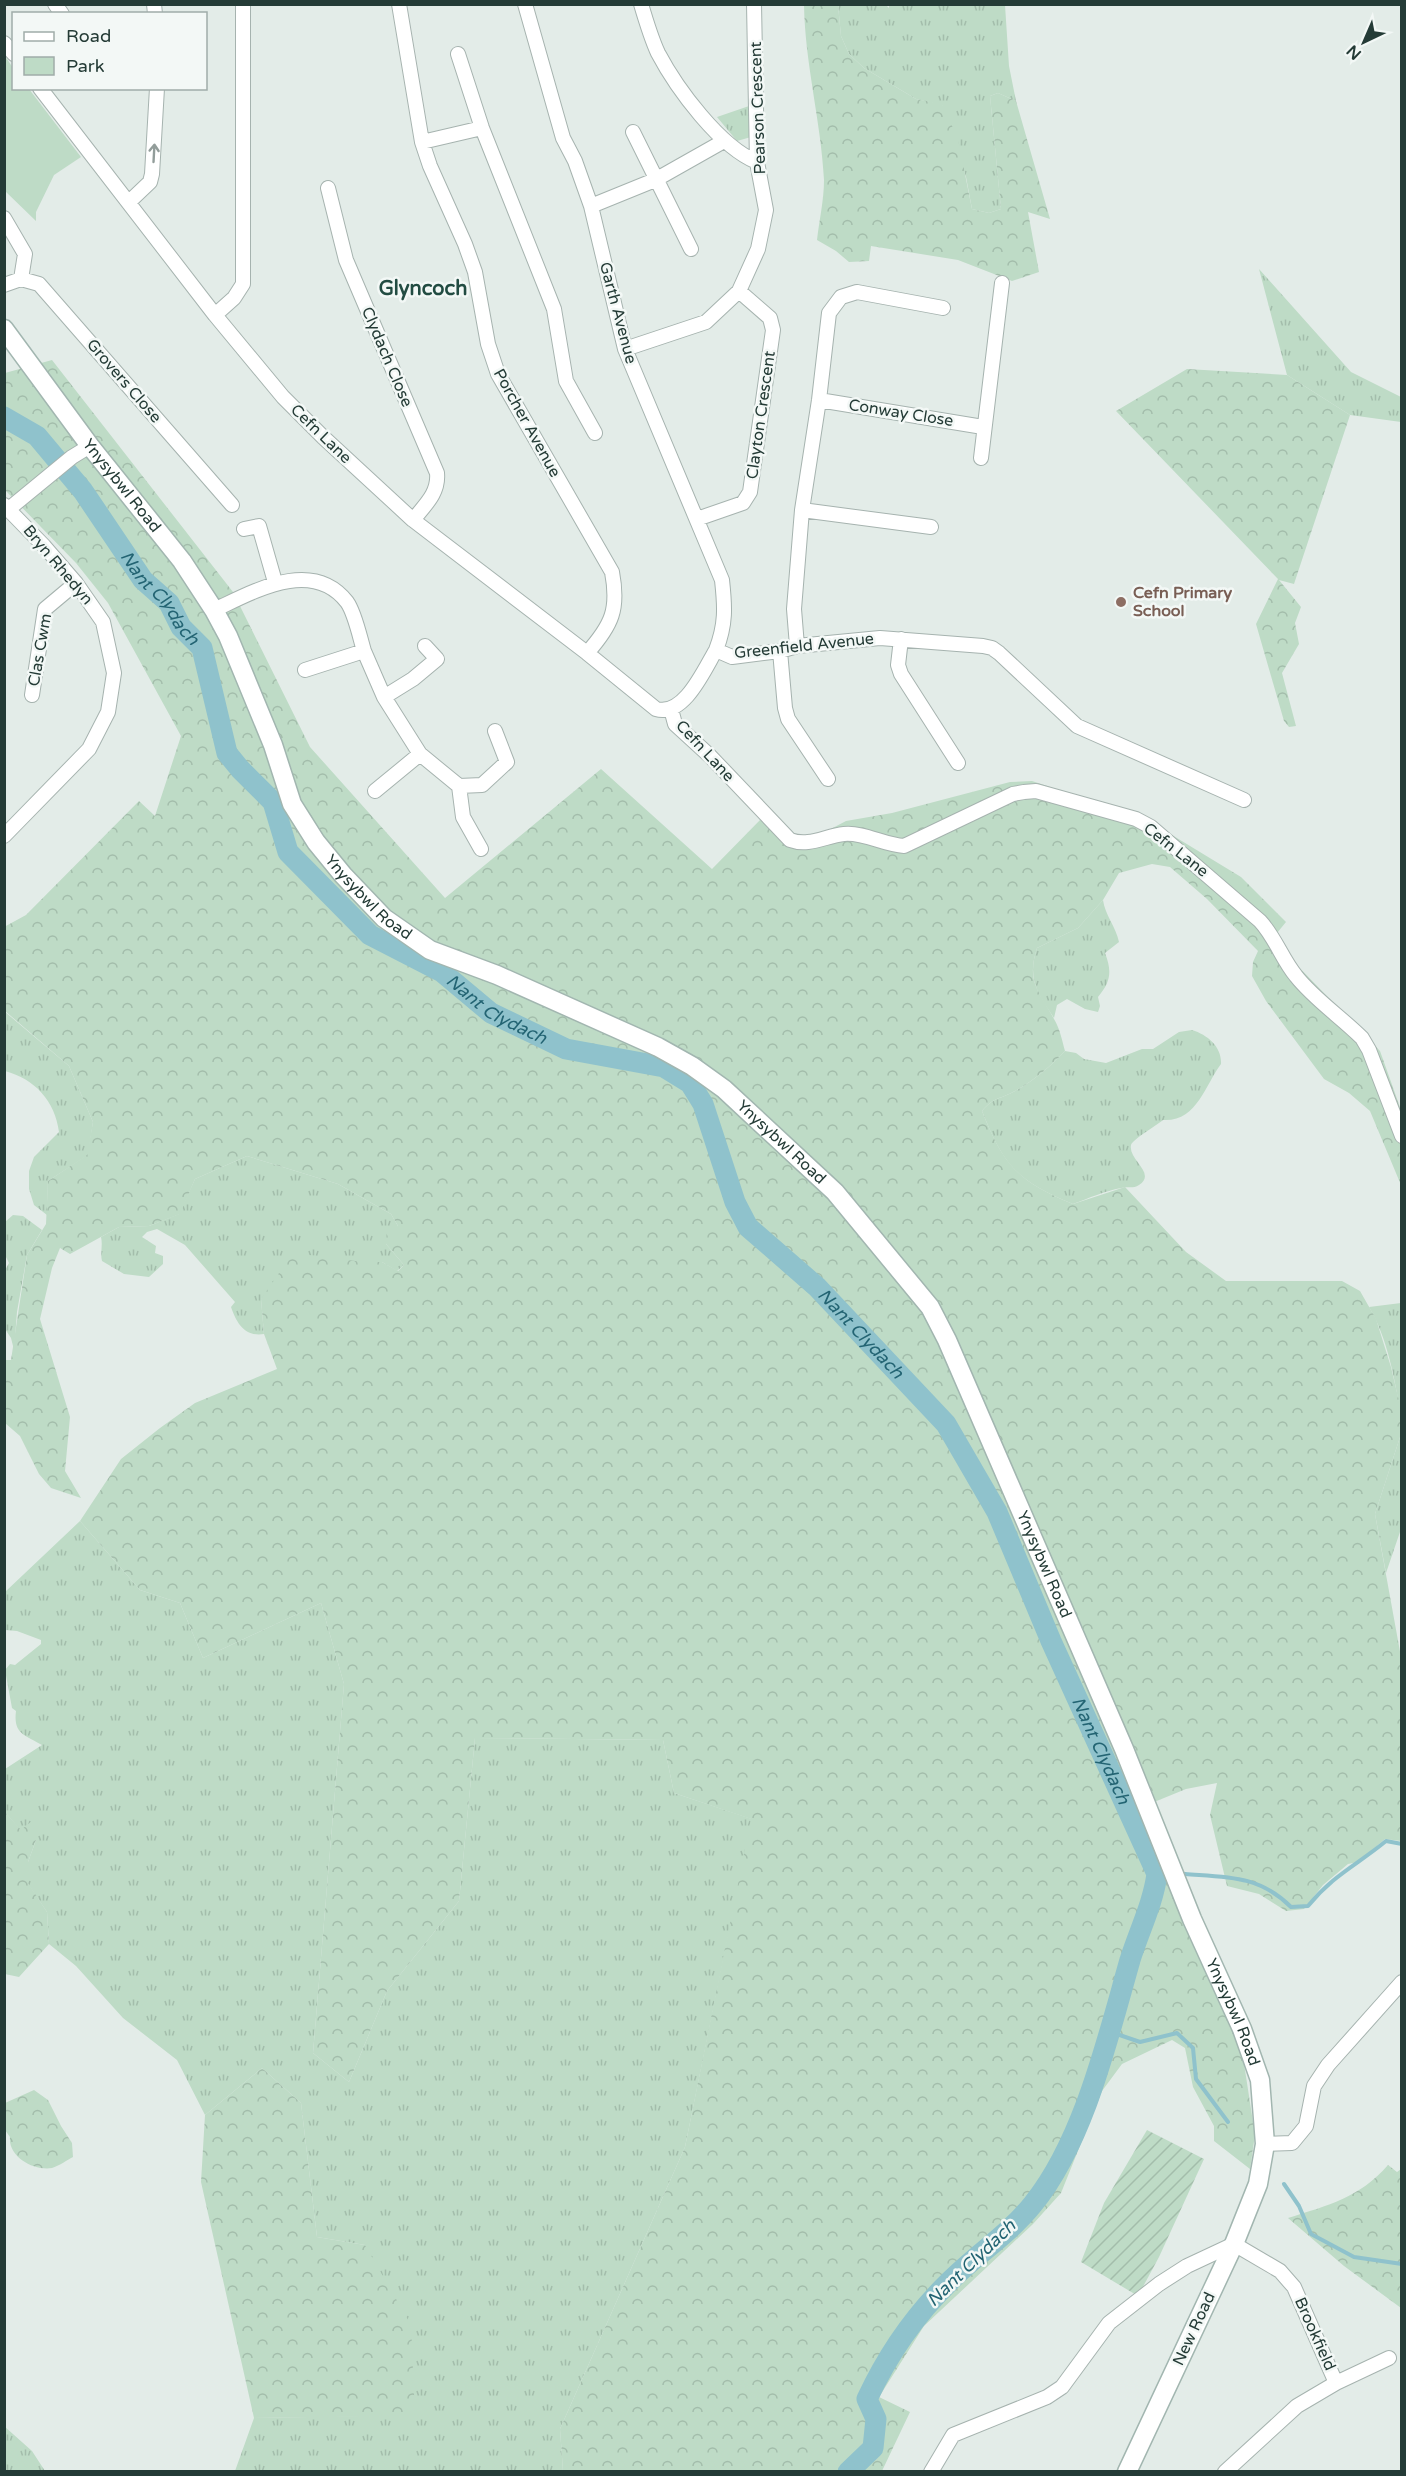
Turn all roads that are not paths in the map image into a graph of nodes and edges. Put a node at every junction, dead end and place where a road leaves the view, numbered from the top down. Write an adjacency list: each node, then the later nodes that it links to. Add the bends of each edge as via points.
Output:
1 (243, 4): 25 (street, via 243,284)
2 (399, 4): 12 (street, Porcher Avenue)
3 (525, 4): 17 (street, Garth Avenue, via 562,138 575,161)
4 (641, 4): 11 (street, via 657,52 678,86)
5 (754, 4): 13 (street, Pearson Crescent)
6 (458, 54): 9 (street)
7 (42, 90): 16 (street, Cefn Lane)
8 (157, 90): 16 (street, one-way to 8, via 150,182 152,174)
9 (482, 128): 12 (street); 30 (street, via 554,309 567,381)
10 (633, 132): 14 (street)
11 (724, 141): 13 (street); 14 (street)
12 (422, 142): 49 (street, Porcher Avenue, via 475,272 488,344 498,374 612,572 614,612)
13 (757, 162): 23 (street, Pearson Crescent, via 765,223)
14 (655, 180): 17 (street); 19 (street)
15 (328, 188): 37 (street, Clydach Close, via 346,260 437,473 435,492)
16 (129, 202): 25 (street, Cefn Lane)
17 (591, 207): 27 (street, Garth Avenue)
18 (4, 218): 20 (street, via 25,254)
19 (691, 249)
20 (21, 279): 22 (street); 33 (street, Grovers Close, via 39,284)
21 (1002, 283): 29 (street)
22 (4, 285)
23 (738, 291): 27 (street, Pearson Crescent, via 705,322); 36 (street, Clayton Crescent, via 770,318 773,330 750,492 743,503)
24 (943, 308): 28 (street, via 857,292 841,297 829,313)
25 (215, 315): 37 (street, Cefn Lane, via 283,397)
26 (4, 329): 31 (main road, Ynysybwl Road)
27 (625, 349): 36 (street, Garth Avenue)
28 (819, 400): 29 (street, Conway Close); 35 (street)
29 (983, 427): 32 (street)
30 (595, 433)
31 (90, 446): 34 (street); 42 (main road, Ynysybwl Road, via 182,561)
32 (981, 458)
33 (232, 505)
34 (7, 507): 41 (street, Bryn Rhedyn)
35 (802, 510): 38 (street); 45 (street, via 794,609)
36 (698, 519): 46 (street, Garth Avenue, via 722,580 724,630)
37 (414, 520): 49 (street, Cefn Lane)
38 (931, 527)
39 (244, 529): 40 (street, via 259,526)
40 (275, 582): 42 (street); 47 (street, via 310,580 332,589 348,603)
41 (76, 583): 51 (street, Clas Cwm, via 45,609); 61 (street, Bryn Rhedyn, via 103,621 114,673 108,712 89,749)
42 (214, 610): 65 (main road, Ynysybwl Road, via 273,745 292,804 323,851 384,918 430,950 508,980 692,1066 724,1089 836,1192 930,1307 948,1340 1120,1738 1192,1919 1242,2029 1260,2080)
43 (901, 639): 45 (street, Greenfield Avenue); 56 (street, via 901,674); 60 (street, Greenfield Avenue, via 992,648 1077,726)
44 (425, 646): 52 (street, via 436,659)
45 (797, 646): 48 (street, Greenfield Avenue)
46 (716, 650): 48 (street, Greenfield Avenue, via 732,657); 53 (street, Greenfield Avenue, via 683,702)
47 (364, 651): 50 (street); 52 (street)
48 (780, 651): 57 (street, via 788,719)
49 (588, 653): 53 (street, Cefn Lane, via 656,709)
50 (310, 664)
51 (32, 695)
52 (384, 698): 55 (street)
53 (671, 709): 63 (street, Cefn Lane, via 675,724 790,840 801,844 846,833 904,846 1013,794 1036,791 1136,819 1151,827 1260,921 1296,977 1362,1038)
54 (495, 731): 59 (street, via 507,762 482,785)
55 (420, 754): 58 (street); 59 (street)
56 (958, 763)
57 (828, 779)
58 (377, 784)
59 (459, 786): 62 (street, via 463,817)
60 (1244, 800)
61 (5, 835)
62 (481, 849)
63 (1401, 1136)
64 (1401, 1982): 65 (street, via 1314,2086 1306,2126 1292,2143)
65 (1266, 2144): 66 (main road, Ynysybwl Road)
66 (1258, 2184): 67 (main road, New Road)
67 (1234, 2244): 69 (street, Brookfield, via 1280,2271 1294,2287); 70 (street, via 1168,2278 1109,2323 1062,2386 1047,2397 953,2436); 71 (main road, New Road)
68 (1389, 2358): 69 (street, Brookfield)
69 (1336, 2383): 72 (street, Brookfield, via 1297,2406)
70 (931, 2472)
71 (1127, 2472)
72 (1225, 2472)

